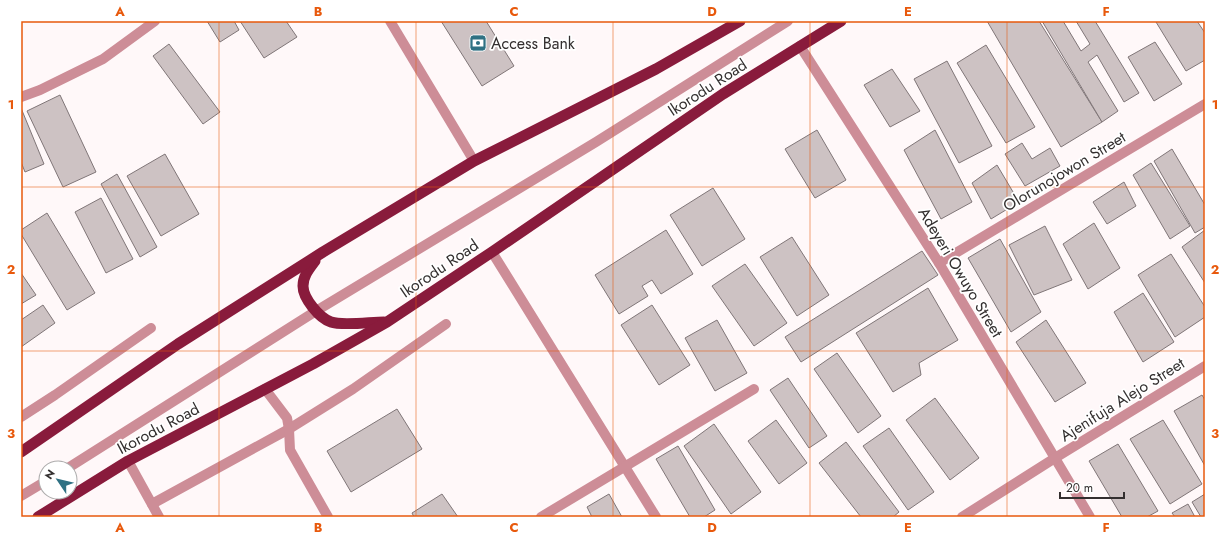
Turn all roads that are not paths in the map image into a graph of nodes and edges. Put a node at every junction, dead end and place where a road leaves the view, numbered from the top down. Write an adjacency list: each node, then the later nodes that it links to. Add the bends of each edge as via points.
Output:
1 (154, 21): 7 (street, via 103,58)
2 (390, 21): 9 (street)
3 (740, 21): 9 (highway, via 656,69)
4 (788, 21): 13 (street, via 596,142)
5 (841, 21): 6 (highway, Ikorodu Road)
6 (800, 46): 11 (highway, Ikorodu Road, via 723,94); 12 (street, Adeyeri Owuyo Street)
7 (21, 97)
8 (1205, 104): 12 (street, Olorunojowon Street)
9 (474, 161): 10 (highway)
10 (323, 252): 13 (highway, via 306,271 303,287); 22 (highway, via 178,344)
11 (492, 252): 14 (highway, Ikorodu Road); 26 (street)
12 (939, 263): 23 (street, Adeyeri Owuyo Street)
13 (316, 311): 14 (highway, via 331,322); 25 (street)
14 (387, 322): 18 (highway, Ikorodu Road)
15 (446, 324): 21 (street, via 354,389)
16 (151, 328): 20 (street)
17 (1205, 366): 23 (street, Ajenifuja Alejo Street)
18 (265, 389): 21 (street, via 286,418); 24 (highway, Ikorodu Road)
19 (754, 389): 26 (street)
20 (21, 417)
21 (289, 429): 29 (street); 32 (street, via 290,450)
22 (21, 452)
23 (1055, 458): 35 (street, Ajenifuja Alejo Street); 36 (street, Adeyeri Owuyo Street)
24 (128, 461): 29 (street); 30 (highway, Ikorodu Road)
25 (78, 462)
26 (626, 466): 33 (street); 34 (street)
27 (38, 486): 28 (street)
28 (21, 496)
29 (152, 504): 31 (street)
30 (38, 517)
31 (159, 517)
32 (328, 517)
33 (541, 517)
34 (656, 517)
35 (962, 517)
36 (1090, 517)

